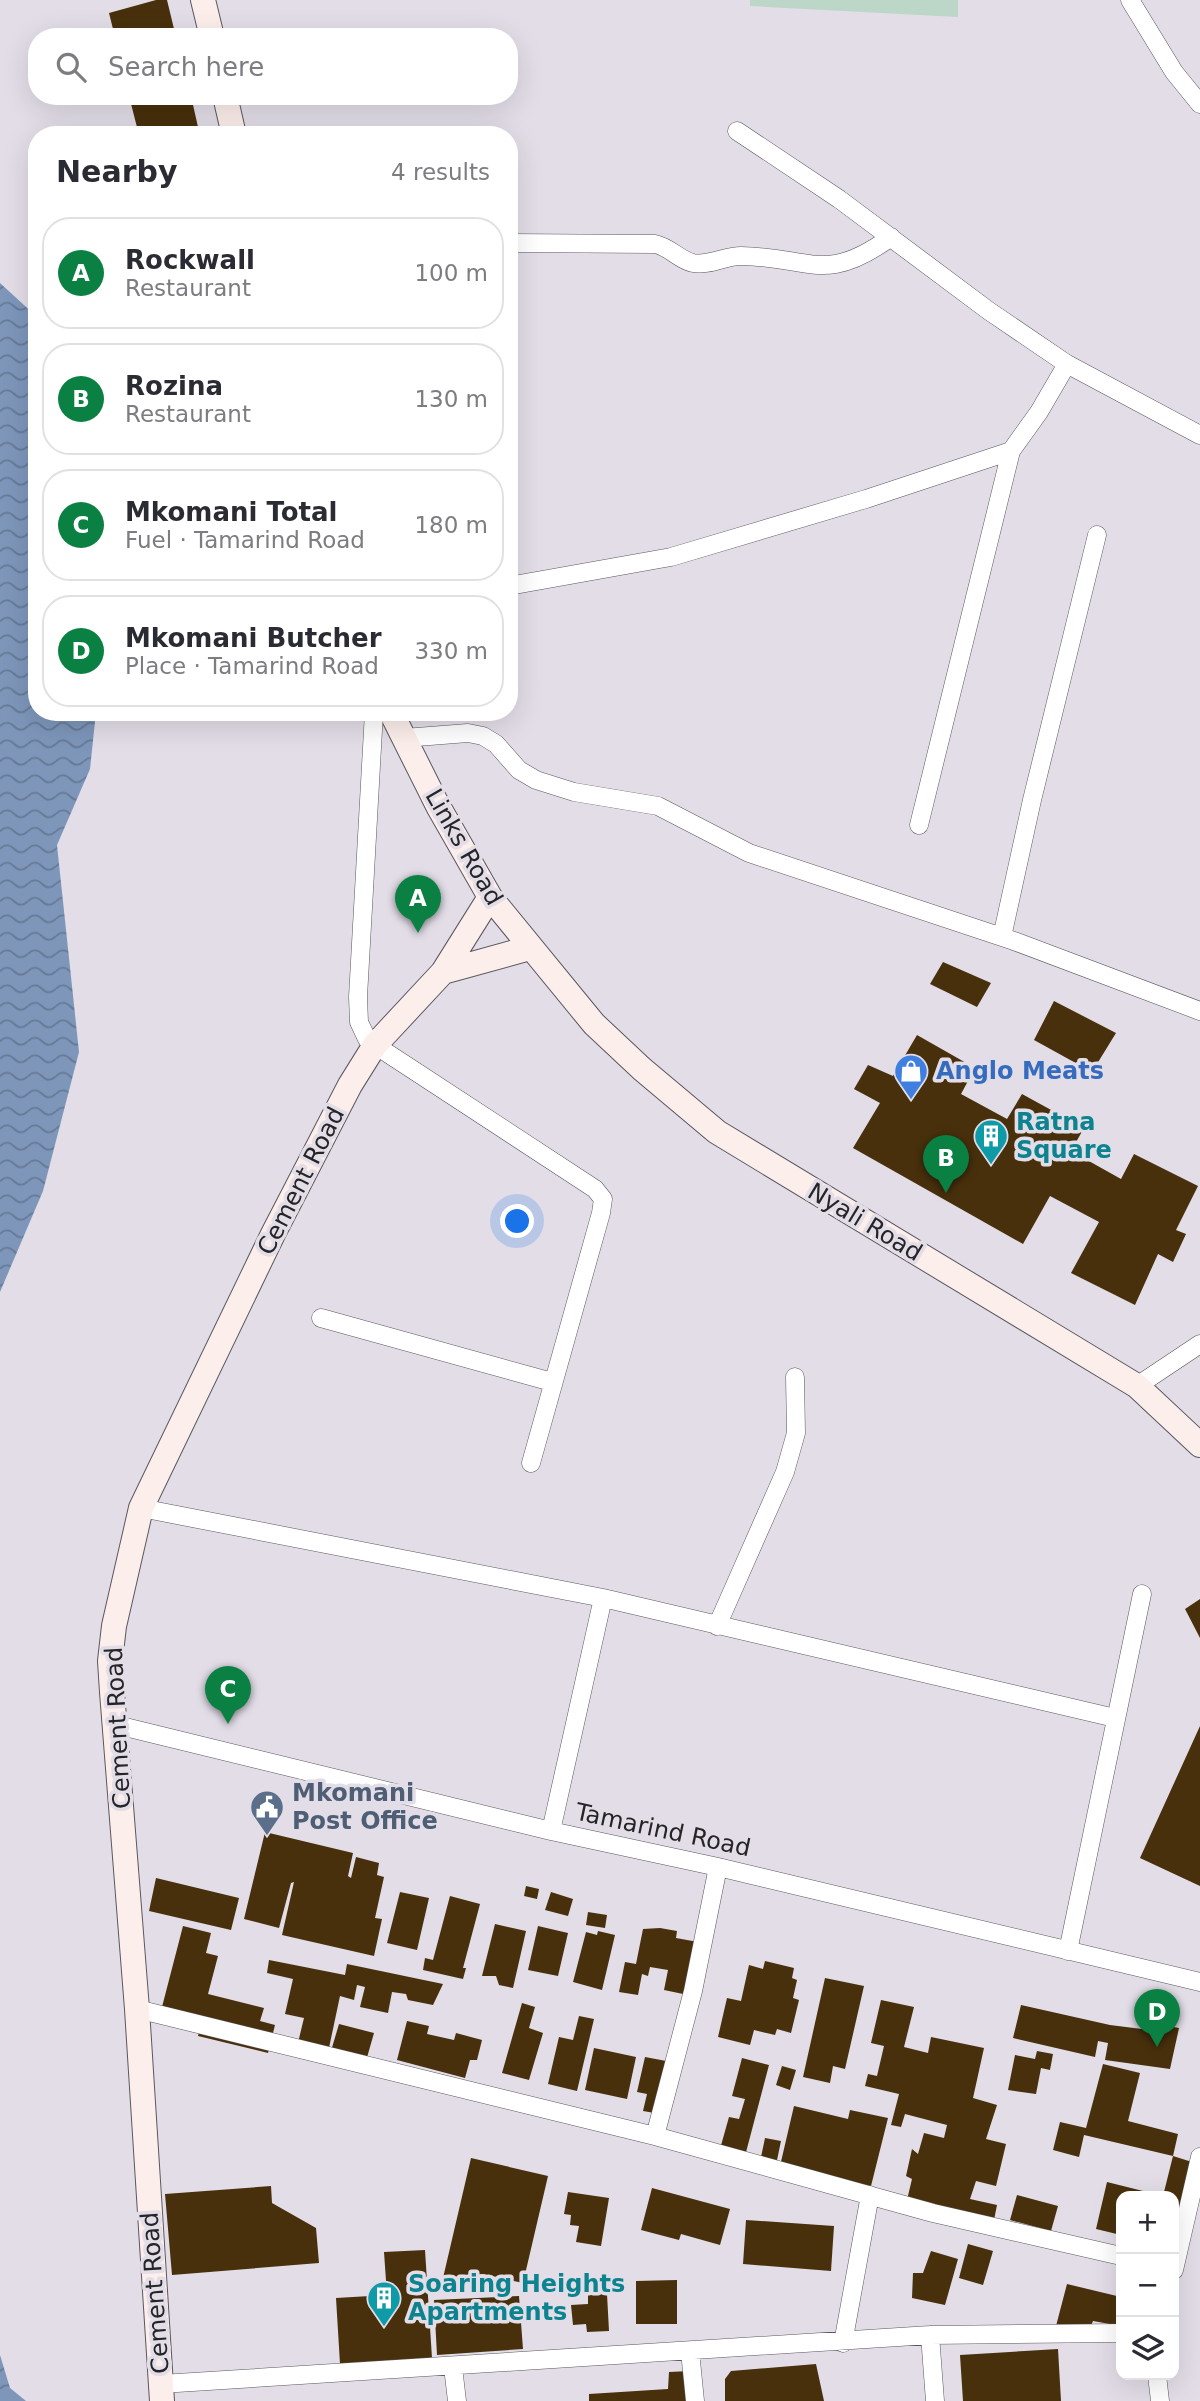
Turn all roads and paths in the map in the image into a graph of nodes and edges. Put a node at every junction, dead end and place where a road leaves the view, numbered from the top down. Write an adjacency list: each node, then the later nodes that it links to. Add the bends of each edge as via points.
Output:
1 (203, 0): 3 (main road)
2 (1130, 0): 4 (street, via 1174,72)
3 (210, 28)
4 (1200, 104)
5 (227, 105): 6 (main road)
6 (232, 126)
7 (737, 131): 8 (street)
8 (891, 237): 9 (street, via 854,262 819,266 746,256 692,263 655,244); 10 (street)
9 (518, 243)
10 (1067, 364): 11 (street); 12 (street, via 1040,412)
11 (1200, 435)
12 (1010, 451): 14 (street, via 671,557); 18 (street)
13 (1097, 535): 20 (street)
14 (518, 584)
15 (373, 721): 25 (street, via 358,997 359,1022)
16 (396, 721): 17 (main road, Links Road)
17 (404, 738): 19 (main road, Links Road); 20 (street, via 483,736 536,780 574,792 658,806 749,853)
18 (919, 825)
19 (490, 897): 21 (main road, Links Road); 22 (main road, Cement Road)
20 (1002, 937): 24 (street)
21 (530, 948): 22 (main road); 23 (main road, Links Road)
22 (443, 972): 25 (main road, Cement Road)
23 (549, 973): 30 (main road, Nyali Road, via 594,1024 717,1132)
24 (1200, 1011)
25 (375, 1045): 29 (street, via 600,1194 601,1213); 33 (main road, Cement Road, via 273,1234)
26 (321, 1318): 29 (street)
27 (1200, 1344): 30 (street)
28 (795, 1377): 36 (street, via 796,1433 785,1472)
29 (552, 1382): 32 (street)
30 (1136, 1386): 31 (main road, Nyali Road)
31 (1200, 1445)
32 (531, 1462)
33 (141, 1507): 35 (street); 38 (main road, Cement Road, via 119,1594 110,1661)
34 (1142, 1594): 37 (street)
35 (603, 1598): 36 (street); 39 (street)
36 (717, 1626): 37 (street)
37 (1115, 1718): 41 (street)
38 (117, 1726): 39 (street, Tamarind Road); 43 (main road, Cement Road)
39 (551, 1831): 40 (street, Tamarind Road)
40 (718, 1867): 41 (street, Tamarind Road); 44 (street, via 693,1991)
41 (1068, 1951): 42 (street, Tamarind Road)
42 (1200, 1982)
43 (137, 2009): 44 (street); 55 (main road, Cement Road)
44 (655, 2136): 46 (street)
45 (1200, 2157): 47 (street)
46 (870, 2195): 48 (street); 51 (street)
47 (1177, 2254)
48 (1116, 2255)
49 (1116, 2333): 50 (street)
50 (930, 2335): 51 (street); 58 (street)
51 (843, 2343): 52 (street)
52 (690, 2351): 53 (street); 57 (street)
53 (453, 2367): 55 (street); 56 (street)
54 (1158, 2380): 59 (street)
55 (161, 2393)
56 (457, 2401)
57 (695, 2401)
58 (935, 2401)
59 (1160, 2401)

